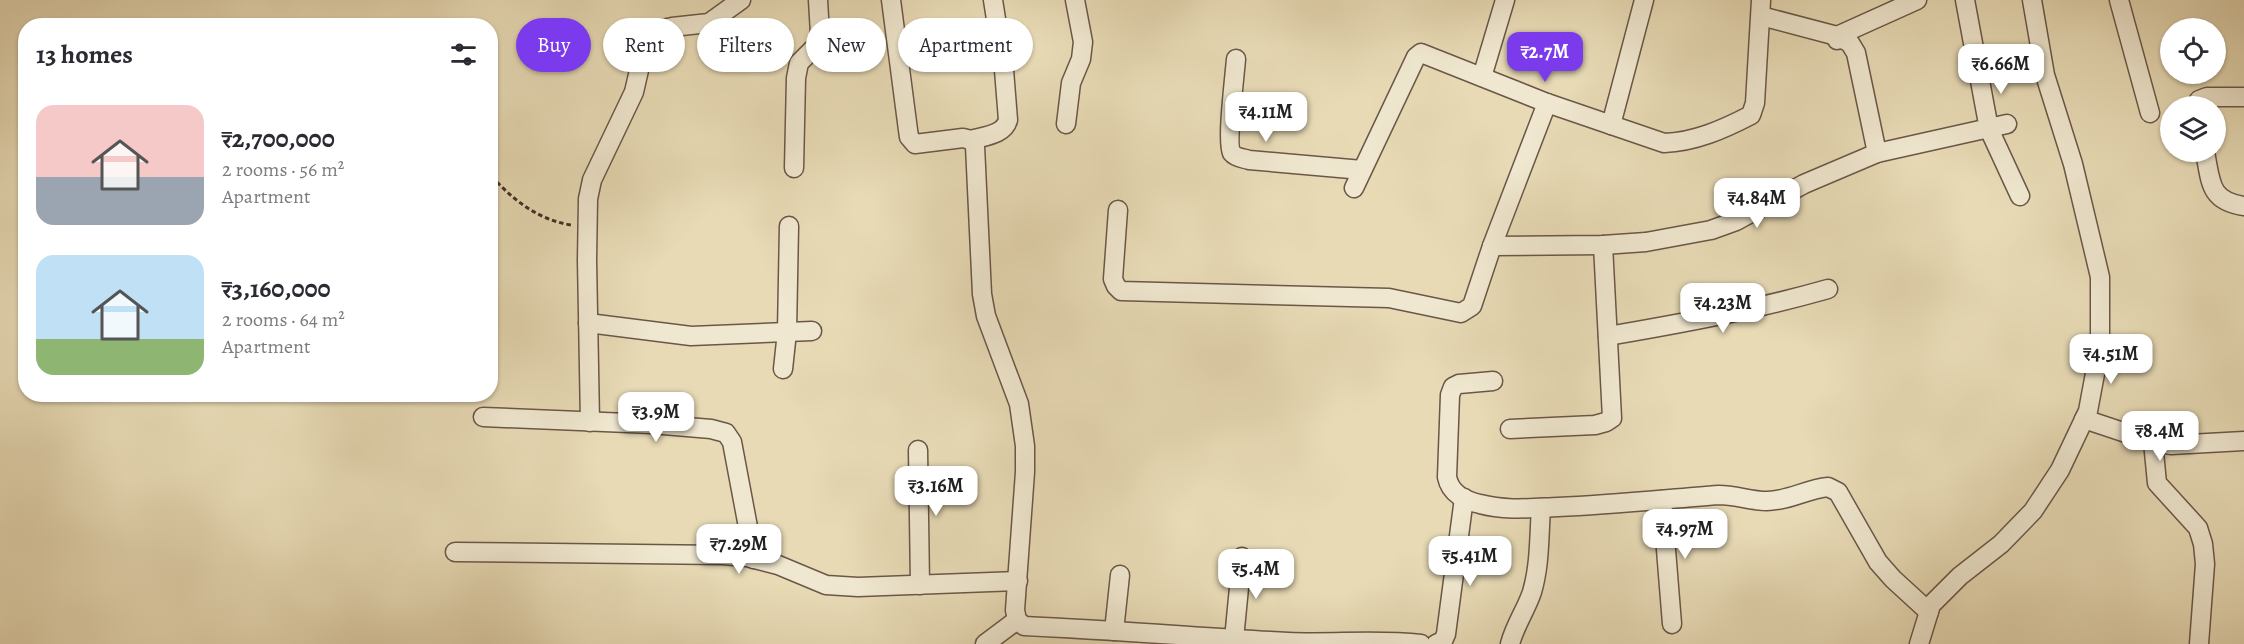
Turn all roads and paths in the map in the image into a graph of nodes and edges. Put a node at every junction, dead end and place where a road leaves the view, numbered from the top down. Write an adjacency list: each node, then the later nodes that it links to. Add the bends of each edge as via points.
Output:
1 (741, 0): 34 (street, via 709,23 650,34 634,92 592,180)
2 (818, 0): 26 (street, via 818,45 799,63 796,78)
3 (891, 0): 23 (street, via 912,141 915,144)
4 (993, 0): 23 (street, via 1008,120 999,132)
5 (1075, 0): 20 (street, via 1083,42 1071,83)
6 (1505, 0): 15 (street)
7 (1644, 0): 21 (street)
8 (1917, 0): 13 (street)
9 (1965, 0): 22 (street)
10 (2032, 0): 45 (street, via 2045,75 2073,164 2100,277 2100,346)
11 (2119, 0): 19 (street)
12 (1761, 8): 13 (street); 21 (street, via 1751,115 1684,142 1664,142)
13 (1837, 38): 24 (street, via 1850,43 1856,54)
14 (1236, 59): 27 (street, via 1229,147 1232,152 1249,160)
15 (1482, 77): 18 (street); 27 (street, via 1418,54)
16 (2226, 97): 17 (street)
17 (2244, 97)
18 (1547, 104): 21 (street); 35 (street)
19 (2150, 113)
20 (1066, 124)
21 (1611, 125)
22 (1998, 127): 24 (street); 30 (street)
23 (971, 140): 58 (street, via 976,159 982,294 986,316 1019,404 1025,446)
24 (1877, 153): 36 (street, via 1711,230)
25 (2208, 162): 31 (street, via 2217,195 2226,202)
26 (794, 168)
27 (1362, 171): 29 (street)
28 (498, 183): 34 (path, via 537,215 555,223)
29 (1354, 188)
30 (2020, 196)
31 (2244, 206)
32 (1118, 210): 35 (street, via 1113,279 1121,291 1389,298 1461,313 1472,306)
33 (789, 225): 40 (street)
34 (588, 228): 38 (street)
35 (1492, 246): 36 (street)
36 (1603, 246): 41 (street)
37 (1828, 289): 41 (street, via 1707,320)
38 (588, 323): 40 (street, via 691,336); 46 (street)
39 (812, 331): 40 (street)
40 (787, 332): 42 (street)
41 (1608, 336): 47 (street, via 1610,421)
42 (783, 369)
43 (1493, 381): 51 (street, via 1459,384 1450,395 1447,477 1451,489)
44 (483, 417): 46 (street)
45 (2084, 419): 49 (street); 60 (street, via 2060,470 2033,511 2001,544 1939,596)
46 (590, 422): 56 (street, via 711,429 726,434 732,442)
47 (1510, 429)
48 (2244, 441): 49 (street, via 2171,445)
49 (2153, 442): 71 (street, via 2157,483 2198,528 2203,544)
50 (918, 450): 59 (street)
51 (1464, 498): 53 (street, via 1502,508); 68 (street, via 1446,634)
52 (1662, 500): 53 (street); 60 (street, via 1733,495 1768,501 1819,488 1834,489 1878,562); 62 (street)
53 (1541, 508): 69 (street, via 1532,594)
54 (455, 552): 56 (street, via 723,555)
55 (1242, 557): 64 (street)
56 (754, 559): 59 (street, via 826,585)
57 (1120, 575): 63 (street)
58 (1018, 581): 59 (street); 61 (street)
59 (921, 585)
60 (1929, 612): 70 (street)
61 (1017, 620): 63 (street, via 1024,626); 66 (street)
62 (1672, 624)
63 (1105, 635): 64 (street)
64 (1234, 639): 65 (street)
65 (1292, 643): 67 (street, via 1388,640)
66 (986, 644)
67 (1420, 644)
68 (1436, 644)
69 (1510, 644)
70 (1919, 644)
71 (2199, 644)

